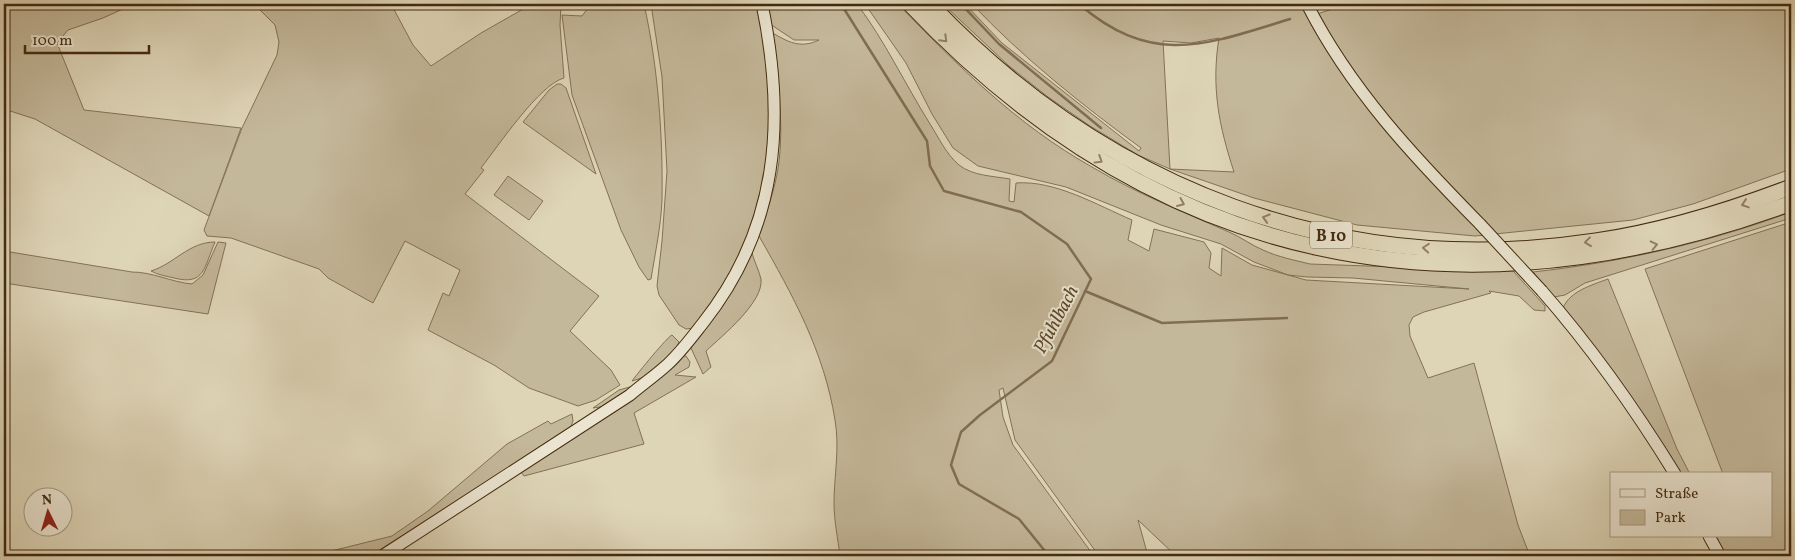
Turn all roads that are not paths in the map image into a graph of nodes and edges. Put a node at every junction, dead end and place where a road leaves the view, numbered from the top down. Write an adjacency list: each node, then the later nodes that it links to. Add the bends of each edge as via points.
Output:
1 (762, 4): 9 (street, via 776,113 772,168 751,243 715,307 668,364 630,394)
2 (910, 4): 6 (highway, B 10, one-way to 6, via 993,84 1031,115 1107,166 1222,220 1314,247 1403,262 1480,266 1532,264 1640,248 1720,227)
3 (930, 4): 5 (highway, B 10, one-way to 3, via 1678,224 1558,246 1434,249 1316,232 1212,199 1115,153 1009,79)
4 (1307, 4): 7 (street, bridge, via 1359,90 1416,158 1542,291 1605,367)
5 (1791, 187)
6 (1791, 203)
7 (1674, 472)
8 (1710, 538): 10 (street)
9 (382, 556)
10 (1720, 556)

